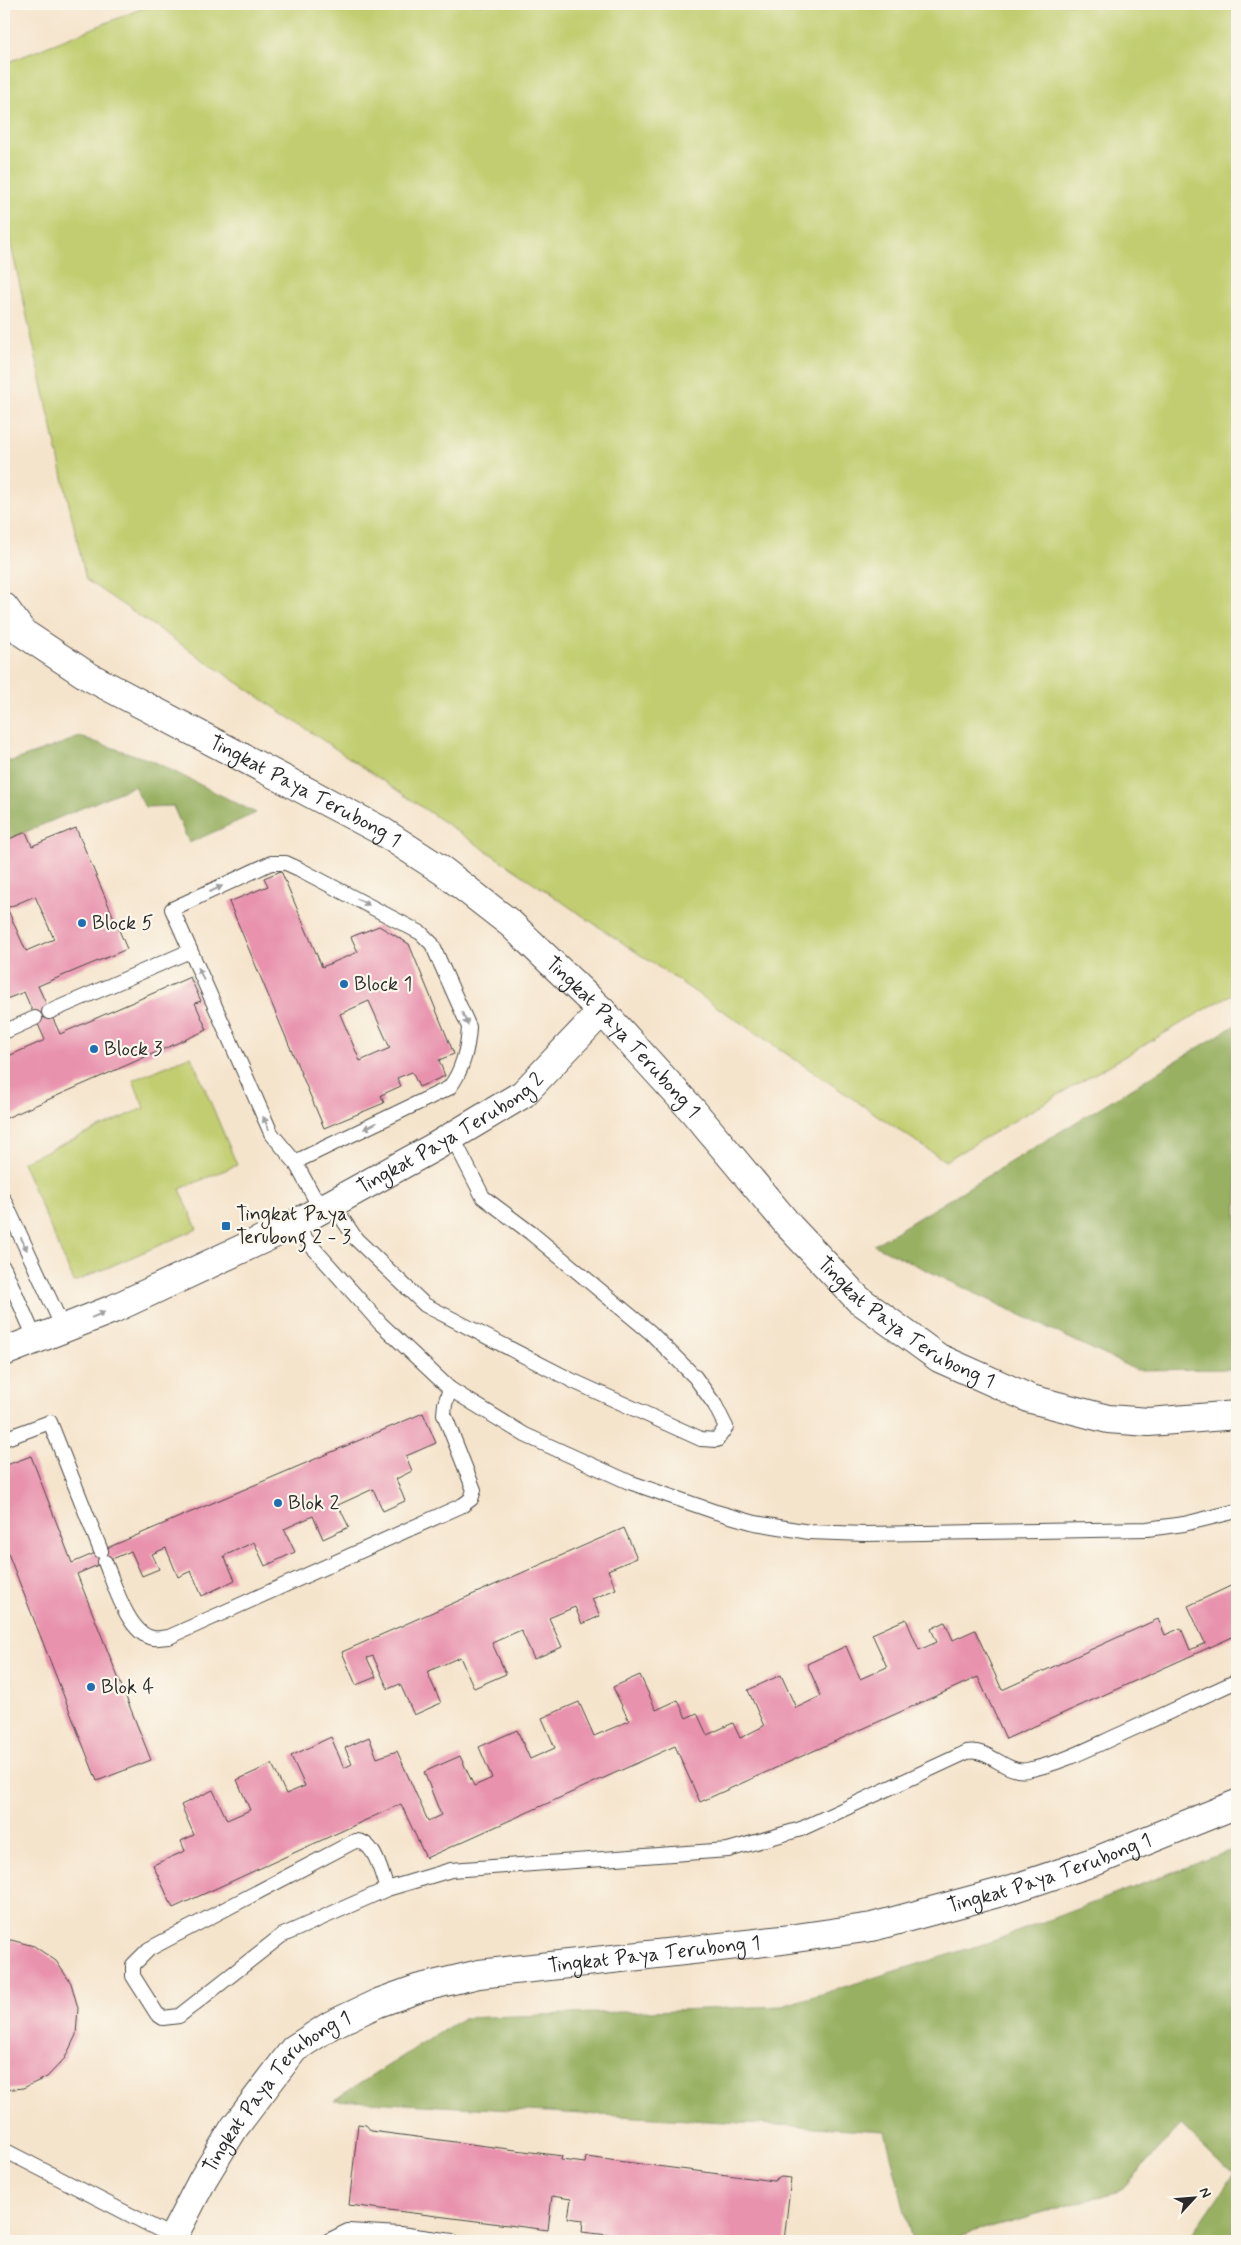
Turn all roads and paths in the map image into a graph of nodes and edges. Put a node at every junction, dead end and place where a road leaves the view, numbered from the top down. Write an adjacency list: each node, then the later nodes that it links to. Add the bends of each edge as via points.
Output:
1 (4, 607): 3 (street, Tingkat Paya Terubong 1, via 23,633 88,676 380,830 443,871 510,924)
2 (190, 951): 4 (lane); 8 (lane, one-way to 2, via 271,1133); 8 (lane, one-way to 8, via 172,909 271,863 286,863 299,868 421,933 432,944 469,1027 468,1042 456,1079 449,1088)
3 (602, 1011): 7 (street, Tingkat Paya Terubong 2, via 523,1094); 17 (street, Tingkat Paya Terubong 1, via 694,1112 790,1227 858,1299 939,1358 1030,1399 1108,1418 1150,1422)
4 (50, 1012)
5 (35, 1018): 6 (lane)
6 (4, 1032)
7 (452, 1136): 10 (street, Tingkat Paya Terubong 2); 10 (lane, via 483,1196 650,1332 694,1377 715,1405 726,1427 717,1440 701,1439 573,1381 425,1305 356,1239)
8 (295, 1162): 10 (lane)
9 (4, 1200): 13 (lane, one-way to 13)
10 (326, 1205): 11 (street, Tingkat Paya Terubong 2)
11 (293, 1225): 13 (street, Tingkat Paya Terubong 2, one-way to 11); 16 (lane, via 380,1323)
12 (4, 1268): 14 (lane)
13 (64, 1330): 14 (street, Tingkat Paya Terubong 2)
14 (36, 1340): 15 (street, Tingkat Paya Terubong 2)
15 (4, 1352)
16 (450, 1389): 18 (lane, via 444,1414 474,1490 472,1499 169,1637 153,1638 139,1631 130,1620 50,1422); 19 (lane, via 525,1435 629,1482 755,1523 809,1532 1147,1529)
17 (1237, 1415)
18 (4, 1439)
19 (1237, 1511)
20 (1237, 1681): 22 (lane, via 1068,1758 1016,1770 977,1750 967,1752 801,1830 728,1850 451,1870)
21 (1237, 1804): 25 (street, Tingkat Paya Terubong 1, via 1096,1861 1009,1890 872,1927 479,1974 420,1988 378,2003 331,2025 294,2049 234,2128)
22 (387, 1889): 22 (lane, via 280,1936 179,2016 163,2018 157,2014 133,1976 133,1966 148,1949 355,1841 369,1846)
23 (4, 2150): 25 (lane)
24 (396, 2238): 26 (lane, via 348,2230); 27 (lane)
25 (172, 2239)
26 (328, 2241)
27 (452, 2241)

